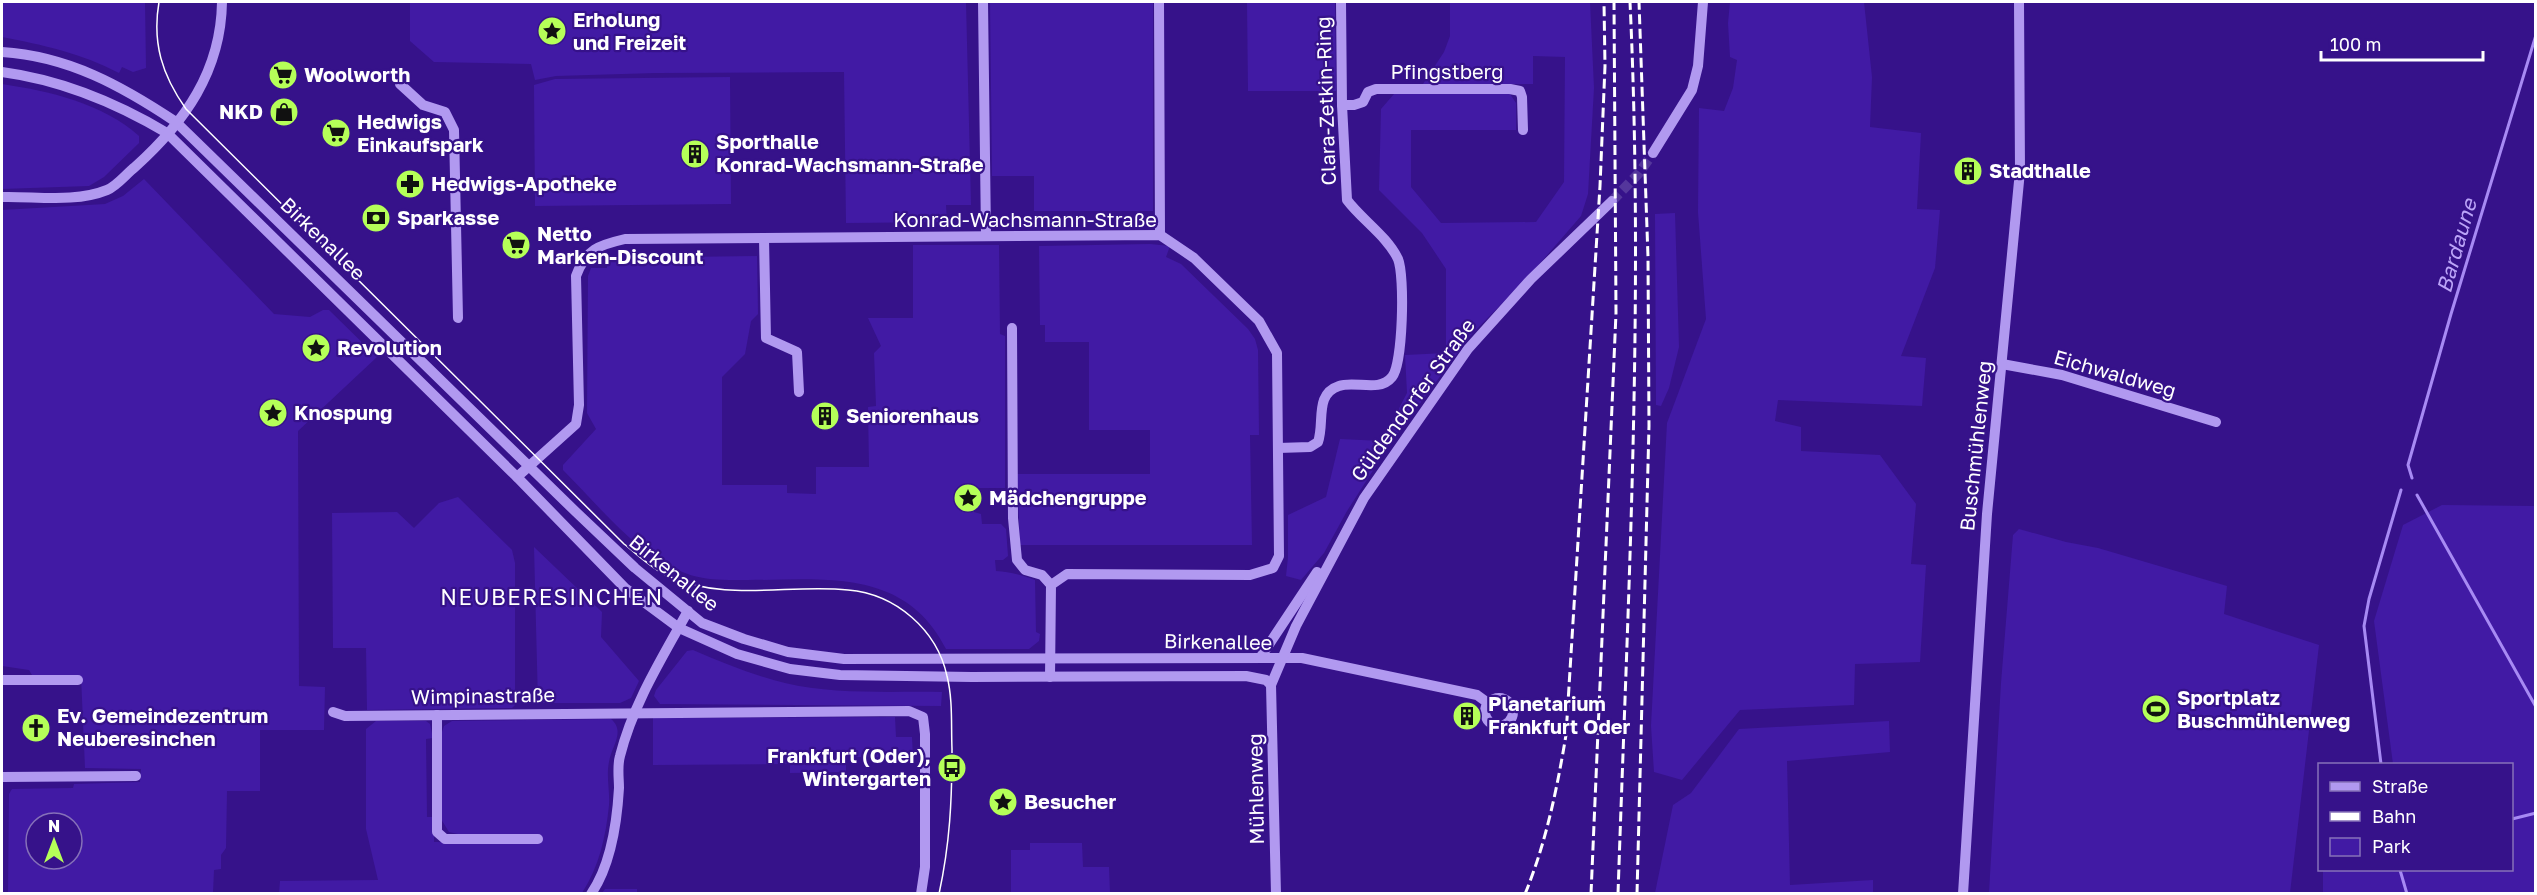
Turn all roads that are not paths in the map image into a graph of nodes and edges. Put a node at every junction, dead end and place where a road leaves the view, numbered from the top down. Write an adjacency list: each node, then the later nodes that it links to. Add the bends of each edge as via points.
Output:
1 (222, 2): 11 (street, via 214,58 200,90)
2 (983, 2): 17 (street)
3 (1159, 2): 18 (street)
4 (1341, 2): 10 (street, Clara-Zetkin-Ring)
5 (1703, 2): 14 (street, via 1692,90)
6 (2019, 2): 22 (street, Buschmühlenweg, via 2020,171)
7 (2, 52): 11 (street, Birkenallee, via 25,53 75,66 125,89)
8 (2, 72): 13 (street, Birkenallee, via 68,86 114,103)
9 (400, 84): 20 (street, via 423,105 445,112 453,129)
10 (1342, 105): 12 (street, Pfingstberg, via 1363,102 1368,92 1376,89 1510,89 1520,92 1522,97); 25 (street, Clara-Zetkin-Ring, via 1347,200 1399,261 1398,367 1391,379 1375,385 1340,385 1327,393 1318,442 1310,447)
11 (176, 122): 13 (street); 26 (street, Birkenallee)
12 (1523, 130)
13 (167, 133): 15 (street, via 109,189 86,197); 27 (street, Birkenallee)
14 (1653, 153)
15 (2, 197)
16 (1612, 201): 28 (street, Güldendorfer Straße, via 1531,279 1468,349)
17 (986, 235): 18 (street, Konrad-Wachsmann-Straße); 19 (street, Konrad-Wachsmann-Straße)
18 (1160, 235): 25 (street, Konrad-Wachsmann-Straße, via 1194,258 1259,321 1268,337 1277,354)
19 (764, 239): 23 (street, via 766,338 797,352); 26 (street, Konrad-Wachsmann-Straße, via 625,239 600,245 582,261 576,276 576,424)
20 (458, 318)
21 (1012, 328): 29 (street, via 1013,518 1017,560 1024,570 1041,575)
22 (2002, 364): 24 (street, Eichwaldweg, via 2062,375); 49 (street, Buschmühlenweg, via 1987,514)
23 (799, 392)
24 (2216, 422)
25 (1278, 448): 29 (street, Konrad-Wachsmann-Straße, via 1279,556 1273,568 1250,575 1067,574)
26 (531, 466): 27 (street, Konrad-Wachsmann-Straße); 30 (street, Birkenallee, via 635,568)
27 (518, 477): 31 (street, Birkenallee, via 625,588)
28 (1350, 522): 32 (street, Güldendorfer Straße); 33 (street, Güldendorfer Straße)
29 (1051, 585): 34 (street)
30 (688, 611): 31 (street); 34 (street, Birkenallee, via 702,622 788,652 844,659)
31 (679, 628): 35 (street, Birkenallee, via 737,654 790,669 840,675); 41 (street)
32 (1260, 658): 33 (street, Birkenallee); 34 (street, Birkenallee)
33 (1281, 658): 38 (street, Birkenallee); 39 (street, via 1302,658 1466,692)
34 (1049, 659): 35 (street)
35 (1050, 677): 38 (street, Birkenallee, via 1246,676 1266,680)
36 (2, 680): 37 (street)
37 (78, 680)
38 (1271, 685): 48 (street, Mühlenweg)
39 (1488, 703)
40 (333, 712): 42 (street, Wimpinastraße, via 345,716)
41 (633, 712): 42 (street, Wimpinastraße); 46 (street, via 619,759 614,834 600,880); 47 (street, via 909,711 923,717 926,867)
42 (437, 715): 45 (street, via 437,832 445,839)
43 (136, 776): 44 (street)
44 (2, 777)
45 (538, 840)
46 (591, 894)
47 (921, 894)
48 (1276, 894)
49 (1963, 894)

